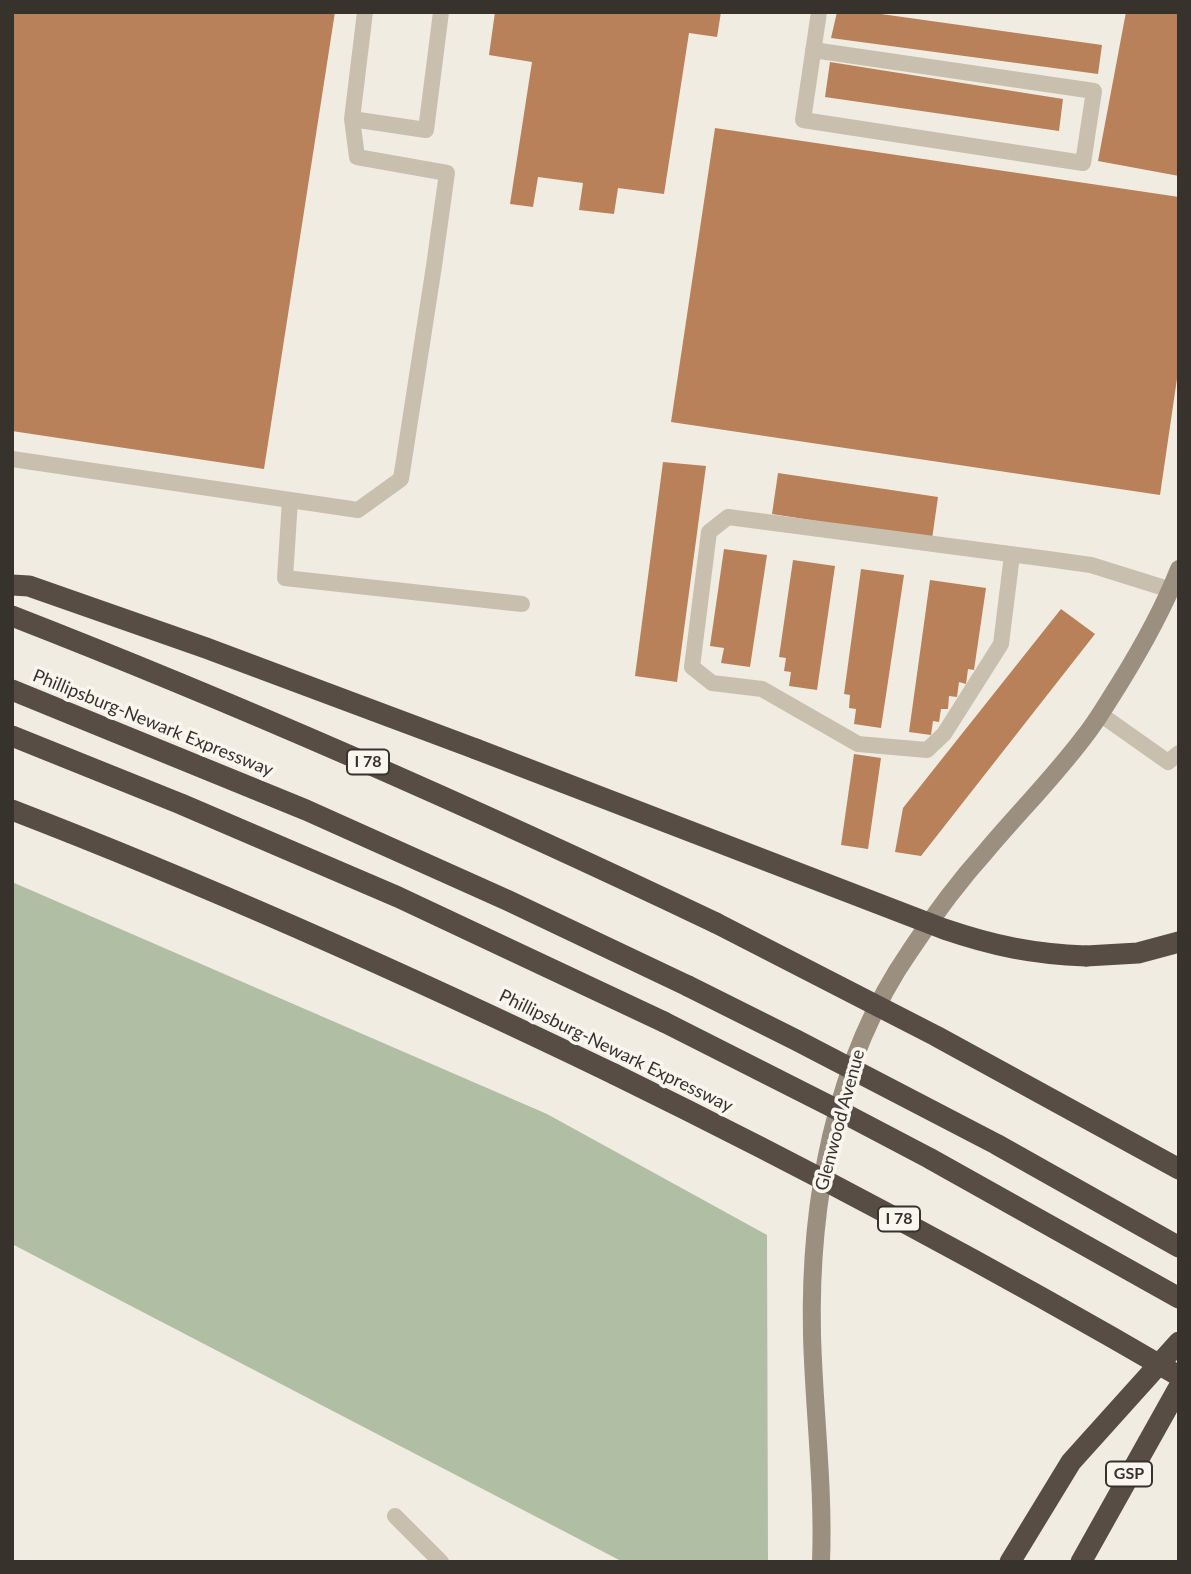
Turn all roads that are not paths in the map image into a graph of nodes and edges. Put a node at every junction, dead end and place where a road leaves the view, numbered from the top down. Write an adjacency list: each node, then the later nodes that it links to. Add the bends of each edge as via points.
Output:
1 (365, 12): 5 (lane)
2 (441, 12): 5 (lane, via 426,130)
3 (819, 12): 4 (lane)
4 (813, 50): 4 (lane, via 803,120 1083,163 1094,91)
5 (352, 119): 7 (lane, via 358,157 447,173 401,479 358,510)
6 (12, 458): 7 (lane)
7 (290, 500): 12 (lane, via 285,578)
8 (1012, 555): 8 (lane, via 728,517 709,532 692,667 712,683 762,689 858,744 927,750 944,734 1002,643); 11 (lane, via 1091,565)
9 (1179, 569): 11 (street, Glenwood Avenue)
10 (12, 585): 19 (highway, bridge, via 29,586 206,648 976,940 1029,952 1086,956 1138,953)
11 (1171, 590): 15 (street, Glenwood Avenue)
12 (522, 604)
13 (12, 616): 20 (highway, I 78, bridge, via 162,675 540,839 936,1036)
14 (12, 690): 21 (highway, Phillipsburg-Newark Expressway, bridge, via 306,810 688,986 996,1144)
15 (1100, 714): 17 (lane, via 1168,762); 28 (street, Glenwood Avenue, via 931,920 889,983 857,1050 826,1160 815,1231 812,1335)
16 (12, 736): 22 (highway, bridge, via 374,886 664,1022 917,1152)
17 (1179, 752)
18 (12, 810): 24 (highway, Phillipsburg-Newark Expressway / I 78, bridge, via 214,892 528,1032 921,1231)
19 (1179, 942)
20 (1179, 1169)
21 (1179, 1247)
22 (1179, 1298)
23 (1179, 1342): 29 (highway, via 1071,1462)
24 (1179, 1376)
25 (1179, 1387): 30 (highway, GSP)
26 (395, 1516): 27 (lane)
27 (440, 1562)
28 (821, 1562)
29 (1010, 1562)
30 (1081, 1562)

